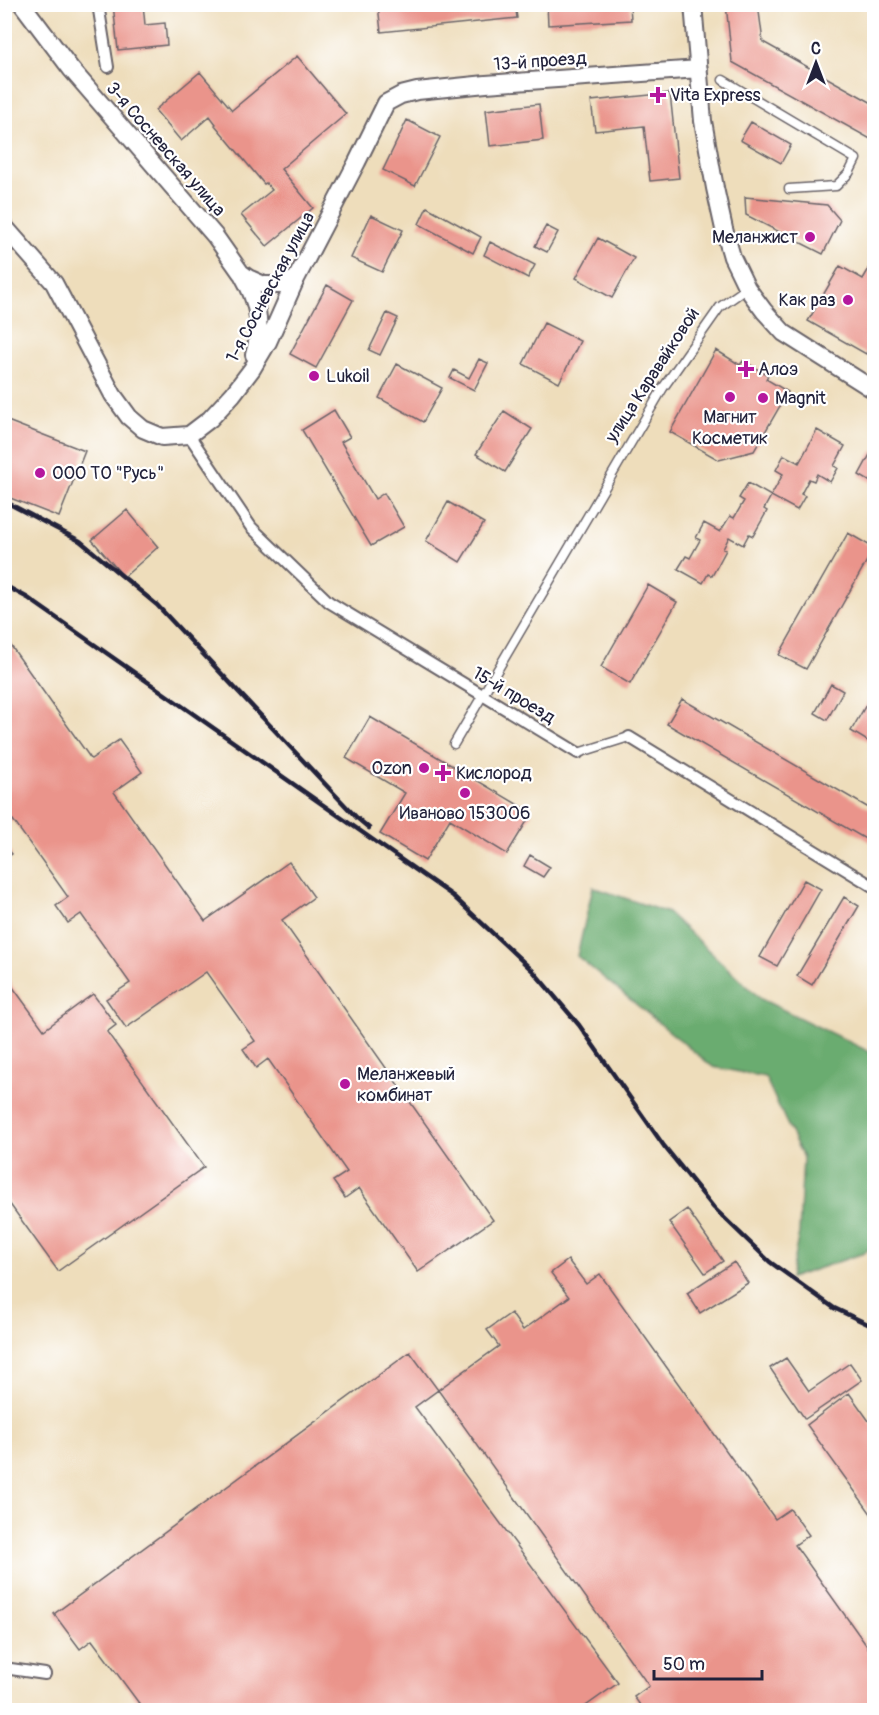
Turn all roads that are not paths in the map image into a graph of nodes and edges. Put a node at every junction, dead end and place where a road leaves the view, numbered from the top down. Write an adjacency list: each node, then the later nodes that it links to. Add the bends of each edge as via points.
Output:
1 (22, 4): 10 (main road, 3-я Сосневская улица, via 71,69 215,236)
2 (98, 4): 4 (street)
3 (693, 4): 5 (main road)
4 (108, 67)
5 (699, 69): 7 (main road, 13-й проезд, via 417,91); 12 (main road, via 722,219 732,257)
6 (723, 80): 8 (street, via 856,159 849,174 836,186)
7 (386, 103): 11 (main road, 1-я Сосневская улица)
8 (789, 189)
9 (4, 226): 15 (main road, via 54,283 113,395 129,417 143,429 162,437)
10 (242, 273): 11 (main road, 3-я Сосневская улица, via 264,285); 13 (main road, via 255,299 259,327 257,346)
11 (296, 279): 13 (main road, 1-я Сосневская улица, via 267,342)
12 (747, 288): 14 (main road, via 784,333); 16 (street, улица Каравайковой, via 720,307 663,388)
13 (245, 376): 15 (main road, 1-я Сосневская улица, via 210,419)
14 (874, 390)
15 (189, 435): 16 (street, 15-й проезд, via 251,527 328,602)
16 (482, 695): 18 (street, улица Каравайковой); 19 (street, 15-й проезд)
17 (628, 737): 19 (street, 15-й проезд); 20 (street, 15-й проезд)
18 (454, 744)
19 (578, 753)
20 (874, 887)
21 (4, 1668): 22 (street)
22 (45, 1674)

